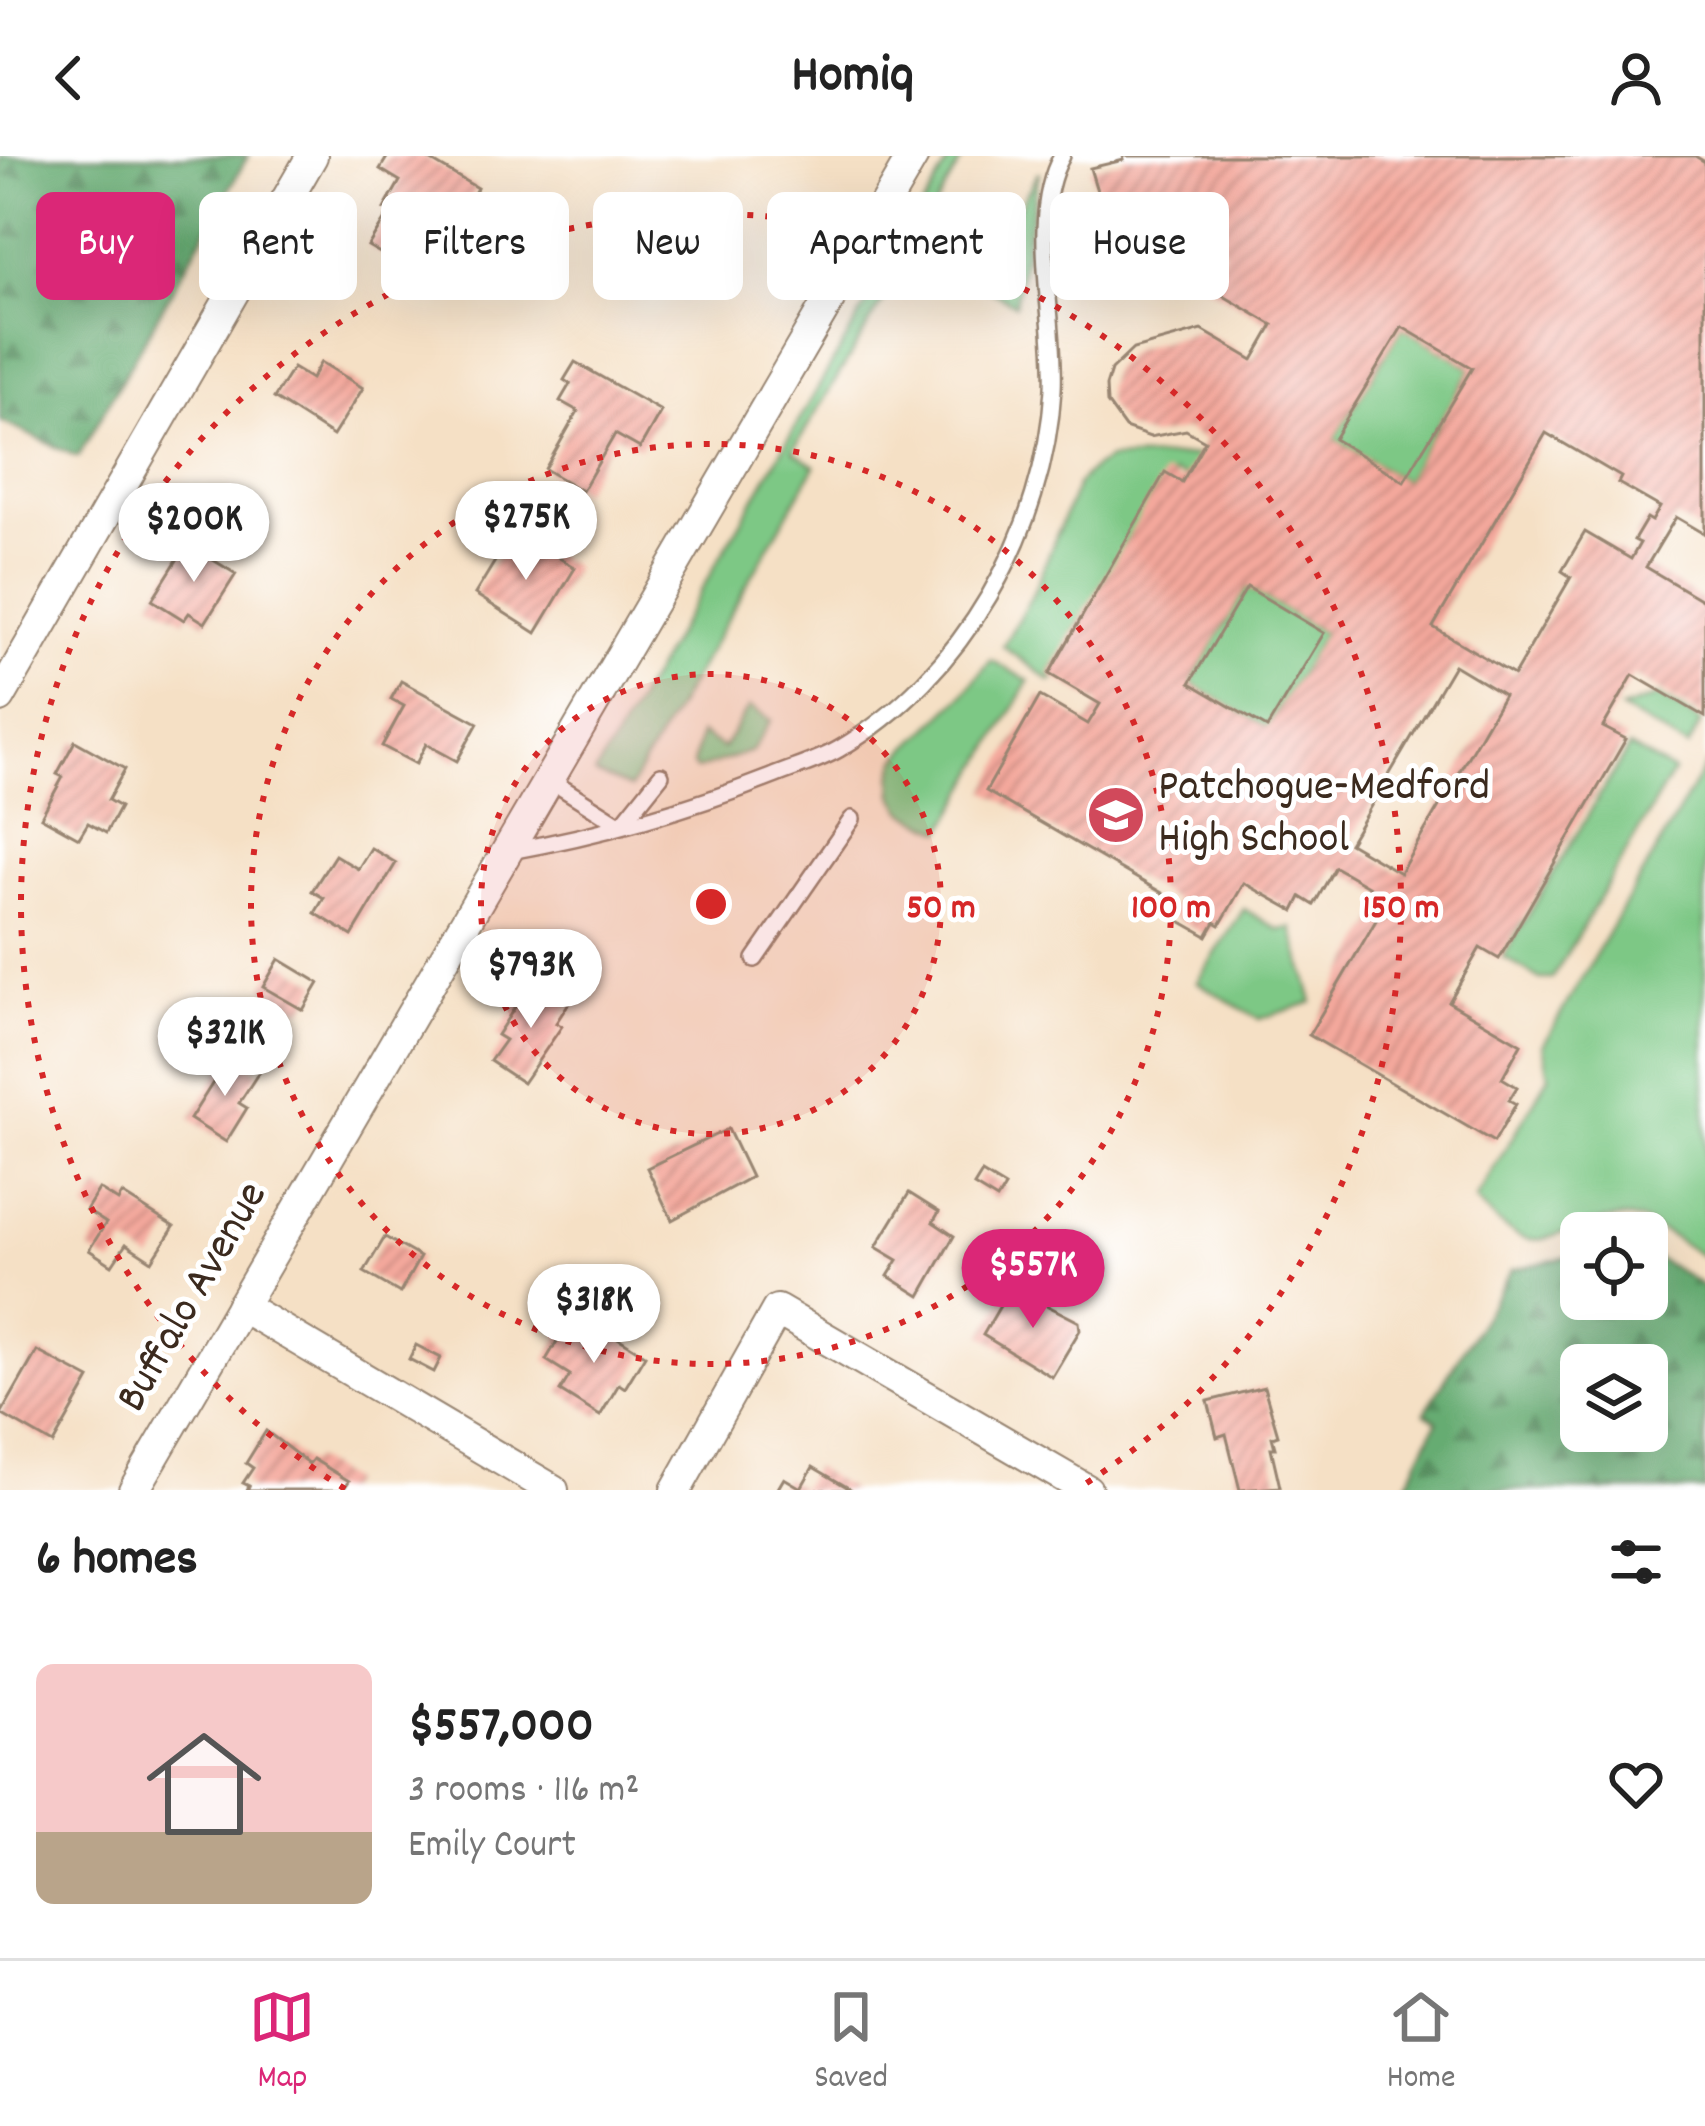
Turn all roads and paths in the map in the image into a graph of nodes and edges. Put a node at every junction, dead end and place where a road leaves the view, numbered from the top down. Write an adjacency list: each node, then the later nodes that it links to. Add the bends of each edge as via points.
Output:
1 (312, 156): 4 (street)
2 (913, 156): 6 (street, Buffalo Avenue)
3 (1062, 156): 8 (lane, via 1046,222 1050,439 994,591 941,664 836,751 695,806)
4 (0, 697)
5 (662, 775): 8 (lane)
6 (548, 779): 8 (lane); 9 (street, Buffalo Avenue)
7 (852, 818): 10 (lane)
8 (621, 825): 9 (lane)
9 (507, 851): 11 (street, Buffalo Avenue)
10 (755, 958)
11 (241, 1306): 12 (street, Buffalo Avenue); 13 (street)
12 (134, 1490)
13 (553, 1490)
14 (676, 1490): 15 (street, via 777,1310)
15 (1087, 1490)

